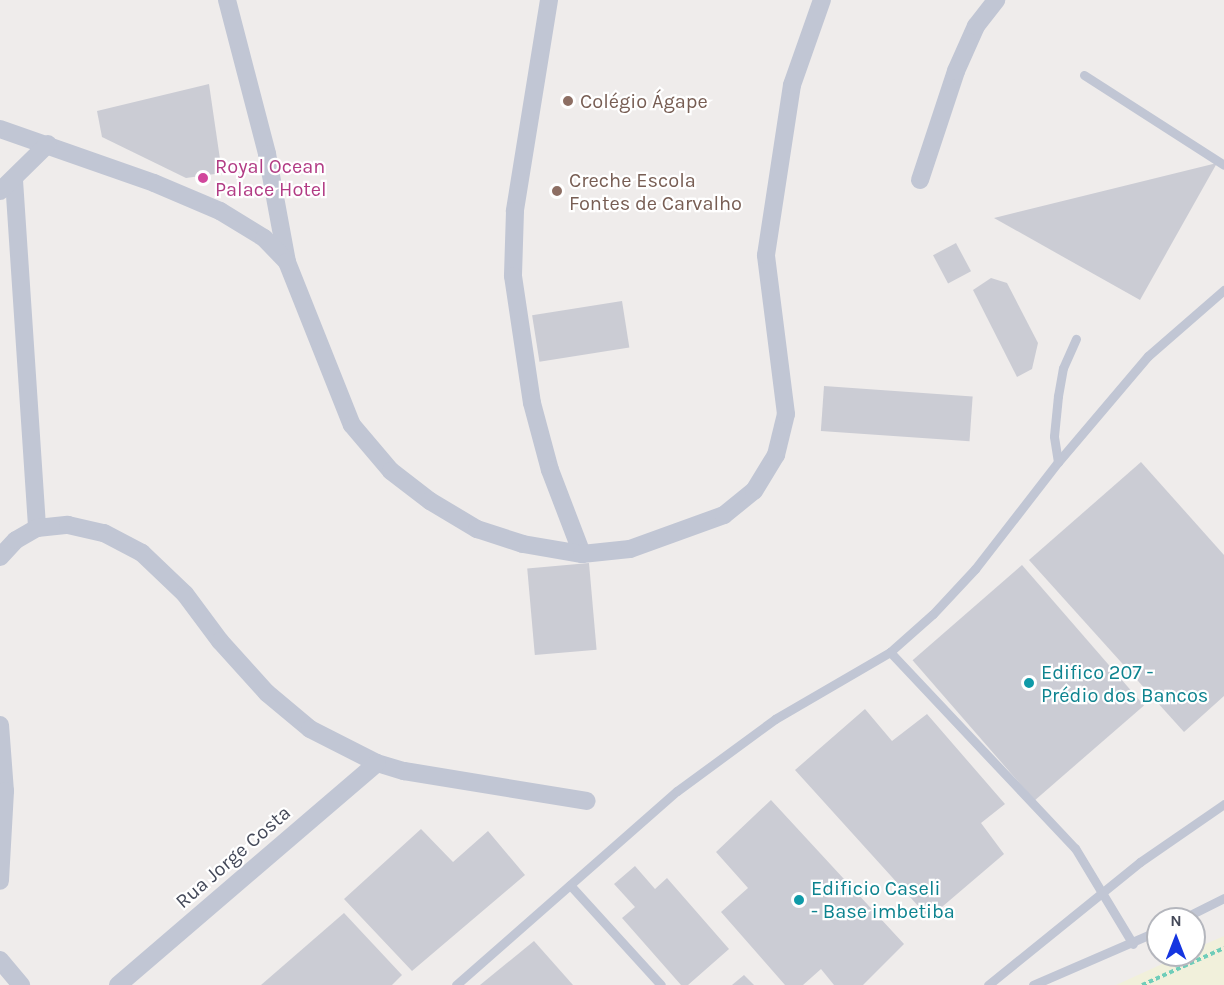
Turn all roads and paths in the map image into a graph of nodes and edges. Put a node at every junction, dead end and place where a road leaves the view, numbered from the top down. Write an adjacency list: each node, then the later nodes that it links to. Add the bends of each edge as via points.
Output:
1 (227, 0): 11 (street, via 267,154)
2 (549, 0): 16 (street, via 515,211 513,276 532,403 550,470)
3 (822, 0): 16 (street, via 792,85 766,255 786,414 776,455 754,491 724,515 672,538 630,549)
4 (996, 0): 9 (street, via 976,26 956,71)
5 (1084, 75): 8 (lane)
6 (0, 129): 7 (street)
7 (48, 144): 10 (street); 11 (street, via 220,211 264,238)
8 (1224, 165)
9 (920, 180)
10 (7, 186): 15 (street)
11 (287, 262): 16 (street, via 352,425 391,471 477,529 523,544)
12 (1224, 290): 14 (lane, via 1148,356)
13 (1076, 339): 14 (lane, via 1063,368 1054,436)
14 (1058, 462): 18 (lane, via 975,569)
15 (37, 528): 17 (street, via 16,540); 20 (street, via 68,525 104,533 142,553 185,594 220,641 267,693 310,729)
16 (582, 554)
17 (0, 558)
18 (890, 652): 24 (lane, via 756,732 677,791); 25 (lane, via 1046,814 1075,848)
19 (0, 725): 23 (street, via 5,791)
20 (377, 763): 21 (street, via 509,791); 33 (street, Rua Jorge Costa)
21 (587, 801)
22 (1224, 804): 25 (lane)
23 (0, 882)
24 (570, 885): 34 (lane); 35 (lane)
25 (1102, 892): 29 (lane); 36 (lane)
26 (1224, 898): 27 (lane)
27 (1206, 907)
28 (1146, 938): 29 (lane)
29 (1134, 944): 37 (lane)
30 (1224, 948): 38 (path)
31 (0, 960): 32 (street)
32 (21, 985)
33 (118, 985)
34 (456, 985)
35 (661, 985)
36 (988, 985)
37 (1033, 985)
38 (1142, 985)

